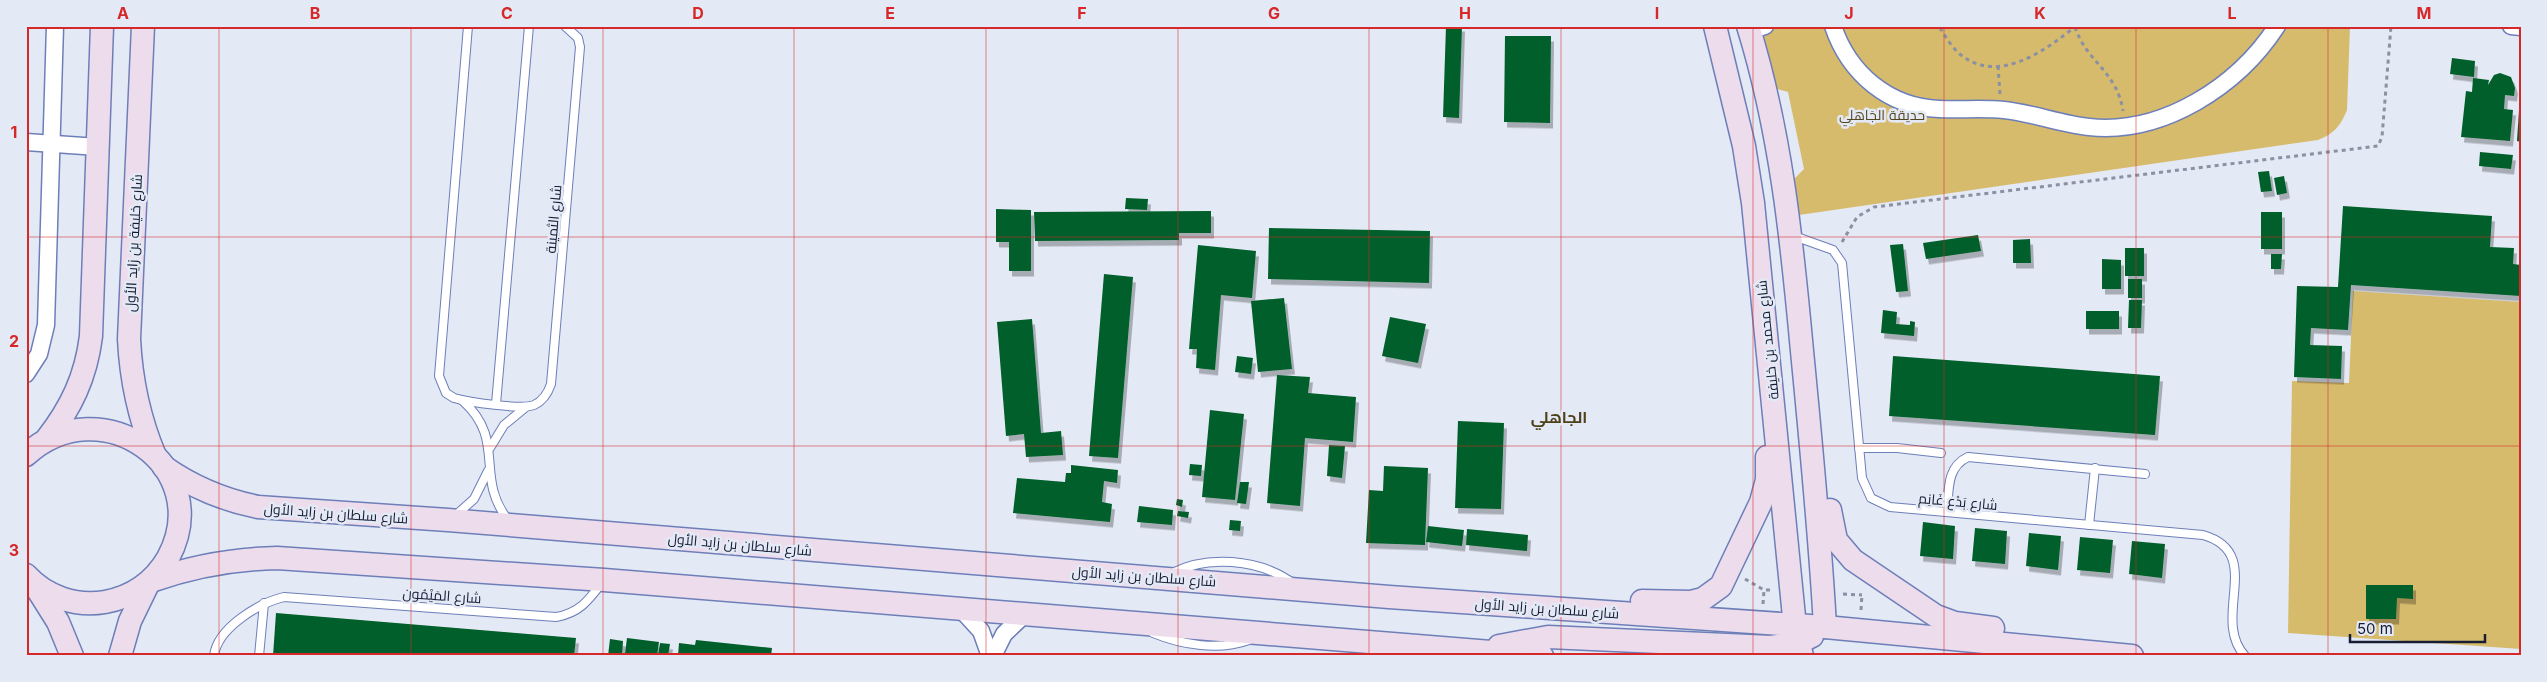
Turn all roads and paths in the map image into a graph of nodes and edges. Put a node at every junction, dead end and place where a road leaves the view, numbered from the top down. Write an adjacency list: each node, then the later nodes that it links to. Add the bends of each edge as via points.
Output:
1 (55, 26): 20 (street)
2 (102, 26): 21 (main road)
3 (143, 26): 35 (main road, شارع خليفة بن زايد الأول, via 129,339 139,411)
4 (468, 26): 27 (lane, شارع الثمينة, via 439,376 446,393)
5 (529, 26): 28 (lane)
6 (566, 26): 29 (lane, شارع الثمينة, via 578,38 580,47 550,384 540,402)
7 (1714, 26): 24 (main road, شارع محمد بن خليفة, via 1744,146 1753,203)
8 (1834, 26): 17 (street, via 1850,62 1862,76 1890,96 1923,108)
9 (2277, 26): 18 (street, via 2243,68 2211,93 2174,112)
10 (2392, 26): 23 (path, via 2382,137 2378,146 1874,207 1858,216)
11 (2511, 26): 13 (street)
12 (2076, 27): 16 (path, via 2034,56); 18 (path, via 2084,48 2117,86 2123,113)
13 (2521, 27)
14 (1754, 28): 22 (main road)
15 (1940, 28): 16 (path, via 1953,47 1968,60)
16 (1998, 66): 17 (path)
17 (2002, 110): 18 (street, via 2088,127)
18 (2122, 127)
19 (26, 142): 20 (street)
20 (51, 144): 21 (street); 26 (street, via 46,325 39,354)
21 (98, 146): 30 (main road, via 89,355 77,392)
22 (1791, 235): 23 (lane); 25 (main road)
23 (1836, 253): 32 (lane, شارع بَدْع غَانِم, via 1843,270)
24 (1768, 358): 48 (main road, via 1764,392 1766,486 1721,586 1713,594 1692,602 1637,601); 51 (main road, شارع محمد بن خليفة)
25 (1803, 358): 50 (main road, via 1818,501); 61 (main road, via 1820,419 1832,529 1836,540 1853,560 1945,620 2082,640)
26 (26, 374)
27 (463, 401): 28 (lane); 31 (lane, شارع الثمينة, via 481,422)
28 (496, 404): 29 (lane)
29 (526, 407): 31 (lane, شارع الثمينة, via 504,424)
30 (46, 440): 34 (main road); 35 (main road, شارع سلطان بن زايد الأول, via 74,430 103,429 140,443)
31 (490, 448): 37 (lane, شارع الثمينة)
32 (1859, 448): 33 (lane); 39 (lane, شارع بَدْع غَانِم, via 1863,486 1877,502 1890,507)
33 (1941, 453)
34 (26, 455)
35 (160, 462): 40 (main road, شارع سلطان بن زايد الأول, via 199,489 252,506); 45 (main road, شارع خليفة بن زايد الأول, via 175,490 179,509 178,529 164,566)
36 (2095, 468): 38 (lane); 39 (lane, via 1968,457 1956,464 1952,471); 41 (lane)
37 (488, 469): 40 (lane, شارع الثمينة, via 474,499); 42 (lane, شارع الثمينة, via 496,499)
38 (2145, 474)
39 (1947, 512): 41 (lane, شارع بَدْع غَانِم)
40 (448, 520): 42 (main road, شارع سلطان بن زايد الأول)
41 (2089, 525): 62 (lane, شارع بَدْع غَانِم, via 2203,535 2222,543 2229,551 2236,570 2231,630 2237,647)
42 (513, 526): 48 (main road, شارع سلطان بن زايد الأول)
43 (30, 580): 45 (main road, via 67,600 97,604 116,600); 54 (main road, via 58,622)
44 (604, 580): 45 (main road, via 277,558 200,565); 46 (lane, شارع المَيْمُون, via 584,606 556,617 295,597 278,598); 47 (main road)
45 (149, 583): 55 (main road, via 130,621)
46 (264, 604): 56 (lane, شارع المَيْمُون, via 221,636); 57 (lane)
47 (960, 608): 49 (main road); 58 (street, via 981,631)
48 (1577, 610): 51 (main road, شارع سلطان بن زايد الأول)
49 (1025, 614): 52 (main road, via 1264,633); 58 (street, via 1004,634)
50 (1825, 627): 51 (main road); 60 (main road)
51 (1798, 642): 53 (main road, via 1760,647 1548,637 1516,641)
52 (1427, 651): 53 (main road)
53 (1485, 652): 59 (main road)
54 (72, 656)
55 (120, 656)
56 (214, 656)
57 (259, 656)
58 (991, 656)
59 (1542, 656)
60 (2132, 656)
61 (2138, 656)
62 (2245, 656)

